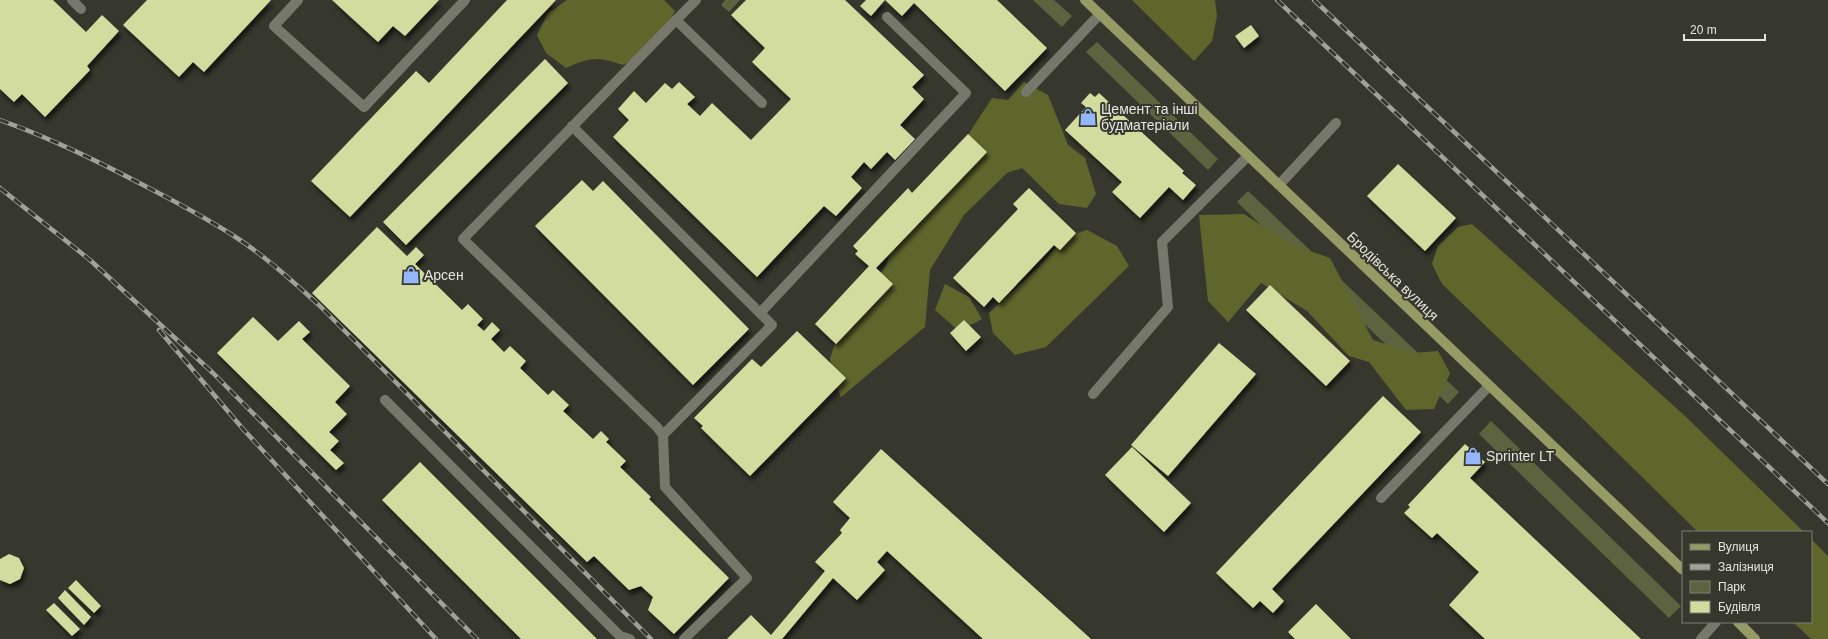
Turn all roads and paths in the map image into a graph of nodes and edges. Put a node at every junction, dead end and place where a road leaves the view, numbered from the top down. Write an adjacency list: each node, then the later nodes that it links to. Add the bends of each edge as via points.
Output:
1 (72, 0): 6 (street)
2 (298, 0): 3 (street, via 274,26 364,107)
3 (465, 0)
4 (696, 0): 9 (street)
5 (1086, 0): 7 (main road, Бродівська вулиця)
6 (81, 9)
7 (1100, 14): 10 (street); 14 (main road, Бродівська вулиця)
8 (888, 17): 16 (street, via 966,93)
9 (676, 20): 11 (street); 13 (street)
10 (1026, 92)
11 (762, 103)
12 (1336, 123): 15 (street)
13 (572, 126): 16 (street); 20 (street, via 463,239)
14 (1248, 156): 15 (main road, Бродівська вулиця); 18 (street, via 1162,242 1168,307)
15 (1278, 185): 17 (main road, Бродівська вулиця)
16 (760, 313): 20 (street, via 772,325)
17 (1489, 386): 21 (street); 22 (main road, Бродівська вулиця)
18 (1093, 394)
19 (385, 400): 25 (street, via 620,636)
20 (663, 435): 26 (street, via 665,487 747,578)
21 (1381, 498)
22 (1682, 569)
23 (1715, 623): 27 (street)
24 (1739, 623): 28 (main road)
25 (630, 639)
26 (684, 639)
27 (1701, 639)
28 (1755, 639)

